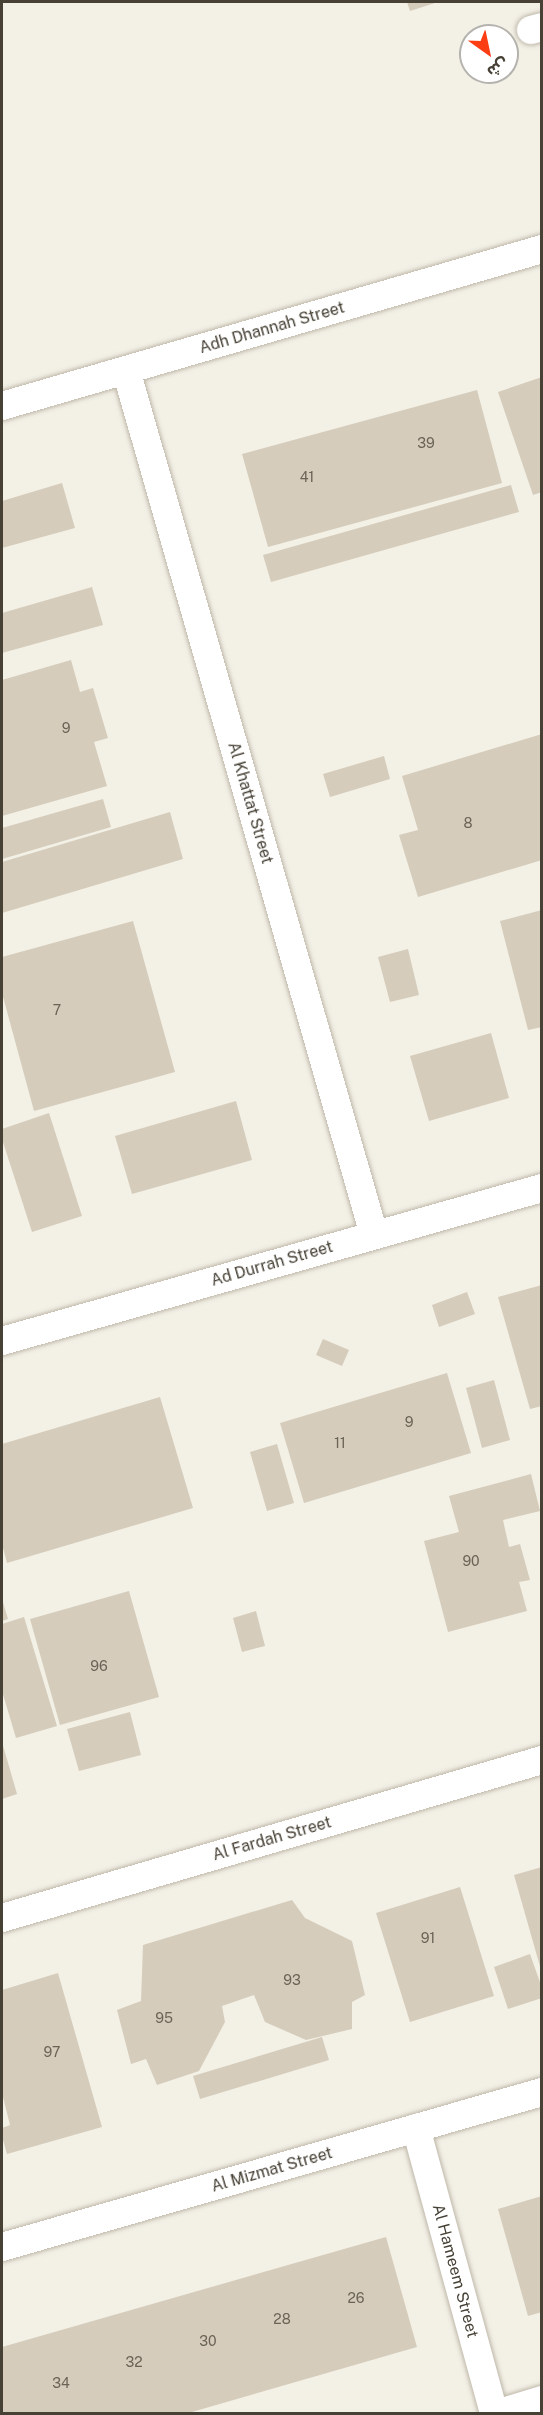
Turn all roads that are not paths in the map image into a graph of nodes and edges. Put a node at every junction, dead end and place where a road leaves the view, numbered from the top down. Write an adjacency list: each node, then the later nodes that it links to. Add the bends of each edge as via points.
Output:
1 (542, 249): 2 (street, Adh Dhannah Street)
2 (126, 370): 3 (street, Adh Dhannah Street); 5 (street, Al Khattat Street)
3 (2, 406)
4 (542, 1188): 5 (street, Ad Durrah Street)
5 (374, 1235): 6 (street, Ad Durrah Street)
6 (2, 1341)
7 (542, 1760): 8 (street, Al Fardah Street)
8 (2, 1918)
9 (542, 2092): 10 (street, Al Mizmat Street)
10 (416, 2128): 11 (street, Al Mizmat Street); 13 (street, Al Hameem Street)
11 (2, 2247)
12 (542, 2400): 13 (street, Al Hameem Street)
13 (495, 2414)

